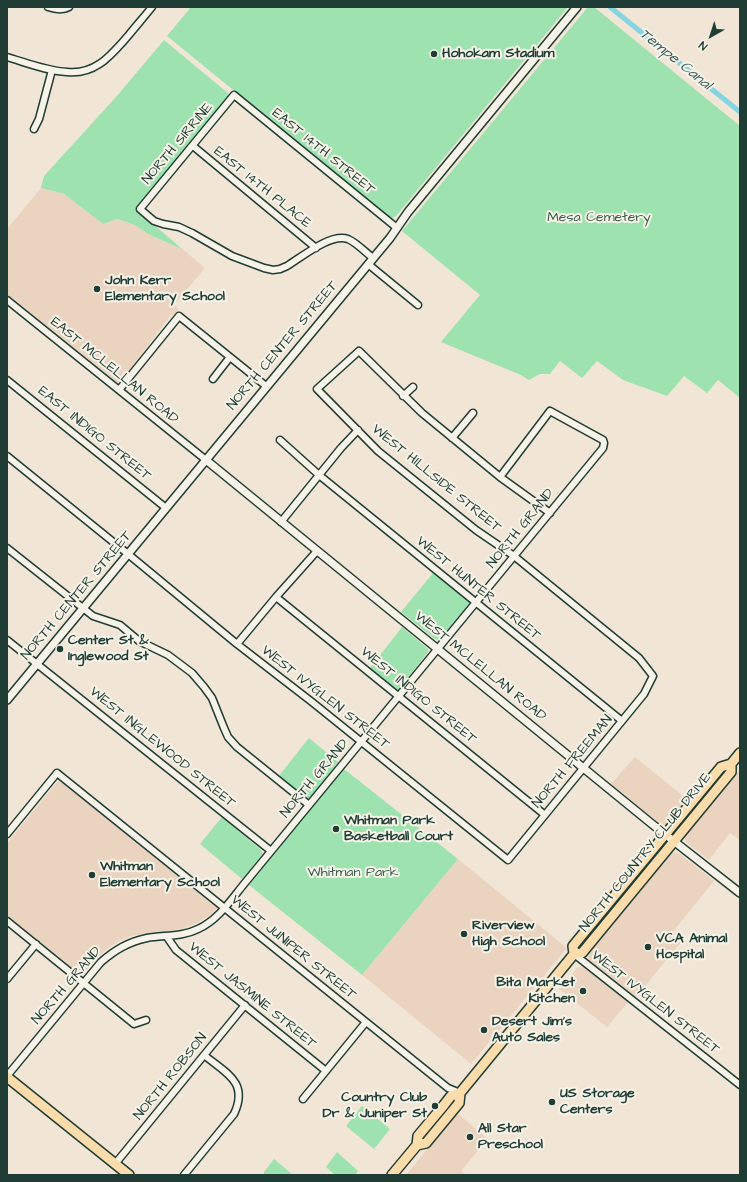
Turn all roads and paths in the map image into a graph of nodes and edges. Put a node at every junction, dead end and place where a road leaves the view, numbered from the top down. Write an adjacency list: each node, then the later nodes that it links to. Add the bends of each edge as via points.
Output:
1 (48, 7): 4 (street)
2 (152, 7): 6 (street, via 112,55 101,63 82,71)
3 (577, 7): 10 (street, NORTH CENTER STREET)
4 (67, 8)
5 (7, 57): 6 (street)
6 (52, 70): 8 (street)
7 (234, 95): 9 (street, NORTH SIRRINE); 10 (street, EAST 14TH STREET)
8 (34, 129)
9 (193, 146): 11 (street, EAST 14TH PLACE); 11 (street, NORTH SIRRINE, via 140,209 154,221 179,227 232,256 273,270 287,266)
10 (397, 228): 12 (street, NORTH CENTER STREET)
11 (316, 248): 12 (street, via 328,240 348,239)
12 (370, 261): 14 (street); 18 (street, NORTH CENTER STREET)
13 (7, 300): 20 (street, EAST MCLELLAN ROAD)
14 (418, 305)
15 (230, 357): 16 (street); 18 (street); 20 (street, via 179,316)
16 (213, 379)
17 (7, 380): 30 (street, EAST INDIGO STREET)
18 (266, 386): 27 (street, NORTH CENTER STREET)
19 (413, 387): 21 (street)
20 (118, 390): 27 (street, EAST MCLELLAN ROAD)
21 (403, 396): 23 (street, WEST HILLSIDE STREET, via 358,351 317,389); 24 (street)
22 (473, 413): 24 (street)
23 (358, 430): 28 (street); 36 (street, WEST HILLSIDE STREET, via 378,451 476,530)
24 (452, 438): 29 (street)
25 (280, 440): 28 (street, WEST HUNTER STREET)
26 (7, 456): 35 (street, WEST IVYGLEN STREET)
27 (206, 460): 30 (street, NORTH CENTER STREET); 32 (street, WEST MCLELLAN ROAD)
28 (319, 476): 32 (street); 38 (street, WEST HUNTER STREET)
29 (500, 477): 31 (street); 31 (street, NORTH GRAND, via 550,411 603,440 603,448)
30 (166, 508): 35 (street, NORTH CENTER STREET)
31 (550, 513): 36 (street, NORTH GRAND)
32 (281, 522): 34 (street, WEST MCLELLAN ROAD)
33 (7, 548): 39 (street)
34 (317, 551): 37 (street); 42 (street, WEST MCLELLAN ROAD)
35 (128, 554): 39 (street, NORTH CENTER STREET); 41 (street, WEST IVYGLEN STREET)
36 (514, 556): 38 (street, NORTH GRAND); 44 (street, WEST HILLSIDE STREET, via 639,658)
37 (276, 597): 41 (street); 45 (street, WEST INDIGO STREET)
38 (476, 602): 42 (street, NORTH GRAND); 47 (street, WEST HUNTER STREET)
39 (83, 608): 43 (street, NORTH CENTER STREET); 52 (street, via 93,616 120,625 139,641 168,655 192,674 212,698 224,728 237,747)
40 (7, 640): 43 (street, WEST INGLEWOOD STREET)
41 (237, 644): 48 (street, WEST IVYGLEN STREET)
42 (438, 650): 45 (street, NORTH GRAND); 51 (street, WEST MCLELLAN ROAD)
43 (37, 664): 46 (street, NORTH CENTER STREET); 57 (street, WEST INGLEWOOD STREET)
44 (653, 676): 47 (street, NORTH FREEMAN, via 644,694)
45 (399, 696): 48 (street, NORTH GRAND); 53 (street, WEST INDIGO STREET)
46 (7, 700)
47 (622, 721): 51 (street, NORTH FREEMAN)
48 (362, 742): 52 (street, NORTH GRAND); 58 (street, WEST IVYGLEN STREET)
49 (740, 753): 50 (main road, NORTH COUNTRY CLUB DRIVE)
50 (731, 764): 55 (main road, NORTH COUNTRY CLUB DRIVE, via 721,768); 56 (main road, NORTH COUNTRY CLUB DRIVE, via 731,772)
51 (584, 768): 53 (street, NORTH FREEMAN); 55 (street, WEST MCLELLAN ROAD)
52 (309, 805): 57 (street, NORTH GRAND)
53 (545, 815): 58 (street, NORTH FREEMAN)
54 (8, 832): 60 (street, WEST JUNIPER STREET, via 58,773)
55 (666, 835): 56 (street, WEST MCLELLAN ROAD); 64 (main road, NORTH COUNTRY CLUB DRIVE, via 574,946)
56 (674, 841): 59 (street, WEST MCLELLAN ROAD); 64 (main road, NORTH COUNTRY CLUB DRIVE, via 582,953)
57 (271, 851): 60 (street, NORTH GRAND)
58 (508, 860)
59 (740, 893)
60 (224, 908): 62 (street, NORTH GRAND, via 199,929); 69 (street, WEST JUNIPER STREET)
61 (7, 921): 63 (street)
62 (167, 937): 66 (street, NORTH GRAND, via 148,938 121,947 101,962); 67 (street, WEST JASMINE STREET, via 176,950)
63 (36, 944): 65 (street); 66 (street)
64 (574, 954): 73 (street, WEST IVYGLEN STREET); 74 (main road, NORTH COUNTRY CLUB DRIVE)
65 (7, 978)
66 (84, 983): 68 (street, via 134,1024); 72 (street, NORTH GRAND)
67 (245, 1005): 70 (street, NORTH ROBSON); 71 (street, WEST JASMINE STREET)
68 (146, 1020)
69 (366, 1022): 71 (street); 74 (street, WEST JUNIPER STREET, via 448,1088)
70 (204, 1055): 76 (street, NORTH ROBSON); 78 (street, via 236,1082 239,1103 234,1114)
71 (326, 1071): 75 (street)
72 (7, 1076): 76 (main road)
73 (740, 1085)
74 (460, 1094): 79 (main road, NORTH COUNTRY CLUB DRIVE, via 451,1096 418,1136 417,1145)
75 (302, 1099)
76 (115, 1164): 77 (main road)
77 (129, 1175)
78 (184, 1175)
79 (392, 1175)

